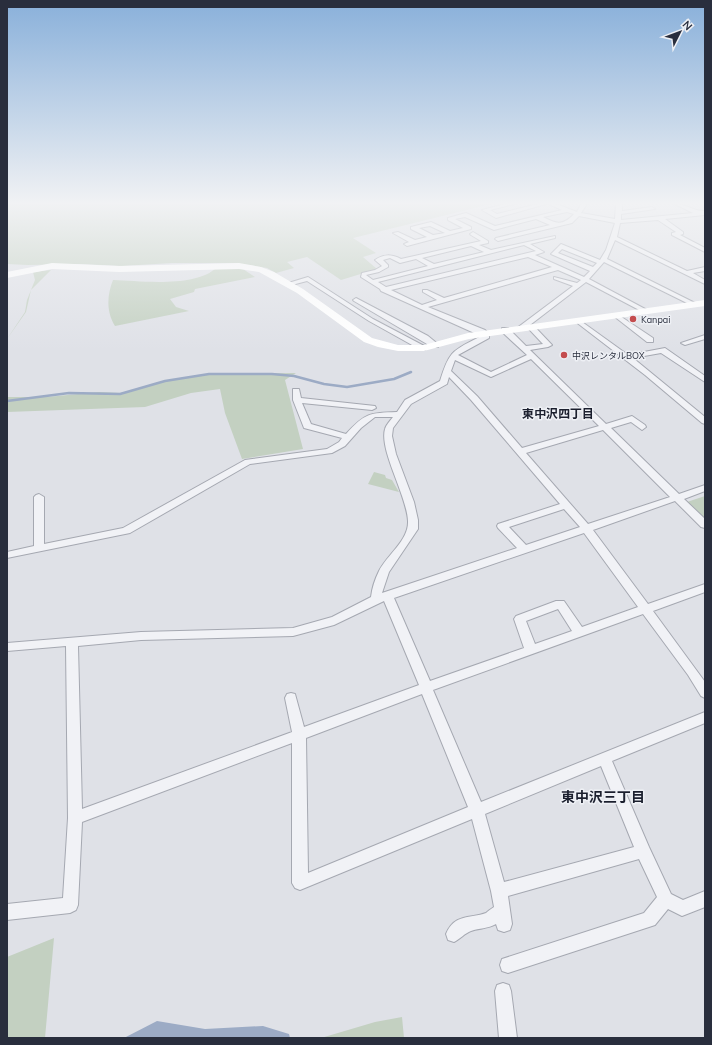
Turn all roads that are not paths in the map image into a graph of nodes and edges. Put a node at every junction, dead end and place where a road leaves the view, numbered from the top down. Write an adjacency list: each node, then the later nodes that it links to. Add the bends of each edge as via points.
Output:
1 (435, 253): 9 (street)
2 (487, 253): 11 (street)
3 (538, 253): 8 (street)
4 (555, 253): 15 (street)
5 (581, 253): 10 (street)
6 (608, 253): 10 (street)
7 (645, 253): 17 (street)
8 (529, 255): 13 (street); 16 (street)
9 (417, 257): 12 (street); 21 (street, via 400,261 390,256 378,260 386,266 363,276)
10 (602, 260): 15 (street); 29 (street)
11 (442, 264): 12 (street); 16 (street)
12 (433, 266): 21 (street)
13 (557, 268): 20 (street); 28 (street)
14 (705, 269): 17 (street)
15 (594, 270): 20 (street)
16 (456, 272): 25 (street)
17 (686, 273): 22 (street)
18 (7, 275): 23 (street, via 52,266 119,269 239,266 261,270)
19 (556, 278): 24 (street)
20 (585, 280): 24 (street); 32 (street)
21 (372, 282): 25 (street)
22 (705, 282)
23 (288, 284): 42 (street, via 374,343 398,348); 42 (street, via 308,279 372,320)
24 (577, 285): 35 (street)
25 (384, 290): 31 (street)
26 (425, 291): 28 (street)
27 (356, 300): 41 (street)
28 (442, 300): 31 (street)
29 (693, 304): 30 (street); 32 (street)
30 (705, 304)
31 (424, 306): 37 (street)
32 (645, 311): 33 (street)
33 (617, 316): 34 (street); 39 (street)
34 (578, 321): 35 (street); 46 (street)
35 (525, 328): 36 (street); 43 (street, via 548,345)
36 (505, 330): 37 (street); 43 (street)
37 (486, 334): 41 (street); 44 (street)
38 (705, 337): 40 (street)
39 (650, 340)
40 (685, 343)
41 (435, 345): 42 (street)
42 (424, 348)
43 (523, 349): 45 (street)
44 (453, 356): 45 (street, via 491,376); 47 (street)
45 (531, 356): 53 (street)
46 (628, 357): 48 (street, via 662,350); 51 (street)
47 (447, 372): 50 (street, via 444,382 408,402); 55 (street, via 474,398)
48 (705, 380)
49 (372, 408): 50 (street); 54 (street); 54 (street, via 297,395 307,426)
50 (398, 414): 66 (street, via 389,428 388,436 409,502 413,529 384,571 378,587)
51 (705, 421)
52 (642, 426): 53 (street, via 632,419)
53 (604, 427): 55 (street); 58 (street)
54 (348, 437): 62 (street, via 342,444 328,451 248,462 126,531)
55 (520, 452): 59 (street)
56 (705, 488): 58 (street)
57 (39, 497): 62 (street)
58 (676, 497): 60 (street); 61 (street)
59 (566, 505): 61 (street); 63 (street, via 502,526)
60 (705, 525)
61 (586, 528): 63 (street); 67 (street)
62 (39, 549): 64 (street)
63 (524, 550): 66 (street)
64 (7, 554)
65 (705, 588): 67 (street)
66 (382, 597): 69 (street, via 342,617 293,632 141,636); 72 (street)
67 (646, 609): 68 (street); 73 (street)
68 (580, 632): 71 (street); 71 (street, via 560,604 520,619)
69 (72, 643): 70 (street); 79 (street)
70 (7, 647)
71 (530, 650): 72 (street)
72 (425, 688): 76 (street); 78 (street)
73 (705, 693)
74 (291, 698): 76 (street)
75 (705, 718): 77 (street)
76 (299, 734): 78 (street, via 300,883); 79 (street)
77 (604, 758): 78 (street); 80 (street)
78 (477, 811): 81 (street)
79 (75, 818): 84 (street, via 70,905)
80 (643, 851): 81 (street); 83 (street)
81 (499, 891): 85 (street, via 503,917 466,924)
82 (705, 898): 83 (street, via 682,908)
83 (666, 899): 86 (street, via 649,919)
84 (7, 912)
85 (454, 934)
86 (508, 964)
87 (503, 991): 88 (street)
88 (508, 1038)

